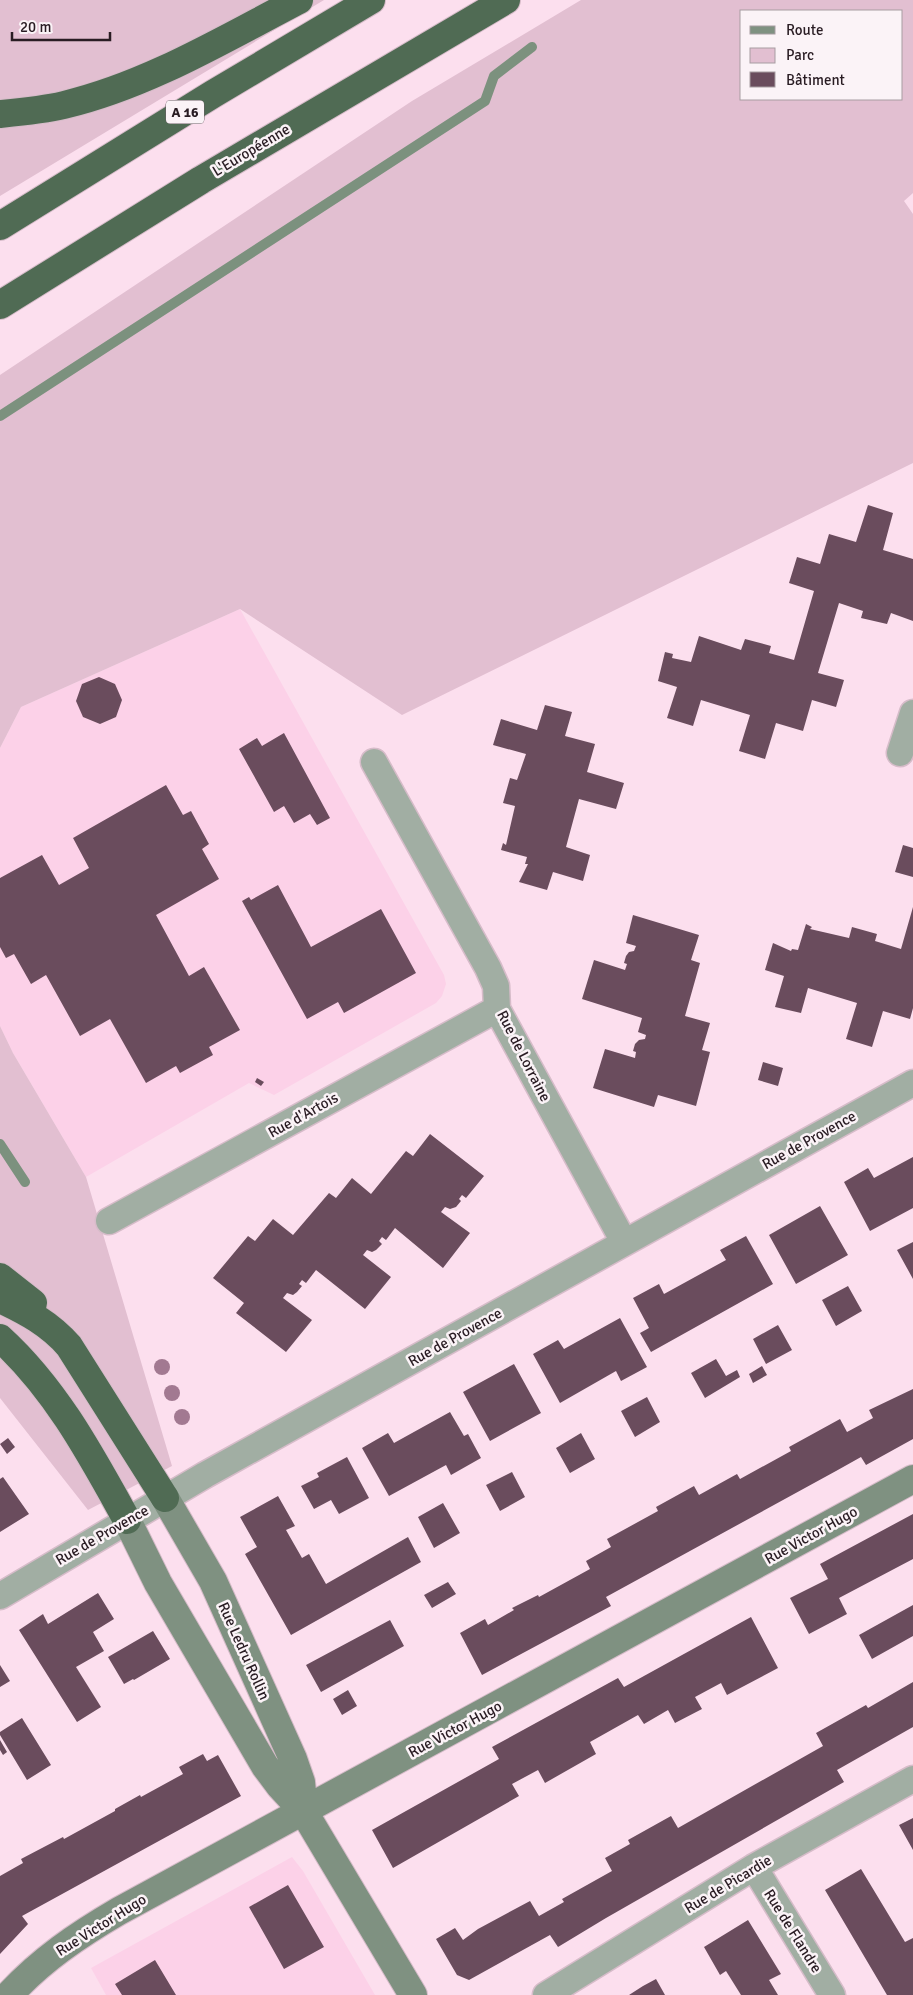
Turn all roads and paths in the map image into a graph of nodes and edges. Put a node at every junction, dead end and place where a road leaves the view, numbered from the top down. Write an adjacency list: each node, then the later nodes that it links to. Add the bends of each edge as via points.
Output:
1 (299, 0): 4 (highway, via 194,55 125,86 64,105)
2 (371, 0): 5 (highway, A 16)
3 (506, 0): 6 (highway, L'Européenne, via 209,174)
4 (0, 114)
5 (0, 226)
6 (0, 305)
7 (913, 713): 8 (street)
8 (900, 753)
9 (374, 762): 10 (street, Rue de Lorraine, via 488,968 496,986)
10 (497, 1009): 12 (street, Rue d'Artois); 13 (street, Rue de Lorraine)
11 (913, 1083): 13 (street, Rue de Provence)
12 (108, 1221)
13 (624, 1242): 19 (street, Rue de Provence)
14 (0, 1277): 17 (highway, via 48,1317)
15 (0, 1299): 17 (highway, via 44,1323)
16 (0, 1338): 20 (highway, via 35,1374 66,1416)
17 (69, 1346): 19 (highway)
18 (913, 1479): 23 (street, Rue Victor Hugo)
19 (165, 1498): 20 (street, Rue de Provence); 23 (street, Rue Ledru Rollin, via 213,1581 288,1747 301,1782)
20 (127, 1520): 21 (street, Rue de Provence); 23 (street, Rue Ledru Rollin, via 158,1583 265,1766)
21 (0, 1596)
22 (913, 1779): 24 (street, Rue de Picardie)
23 (304, 1812): 25 (street, Rue Victor Hugo, via 81,1934 45,1960); 26 (street, Rue Ledru Rollin)
24 (754, 1867): 27 (street, Rue de Picardie); 28 (street, Rue de Flandre)
25 (9, 1995)
26 (413, 1995)
27 (546, 1995)
28 (832, 1995)

